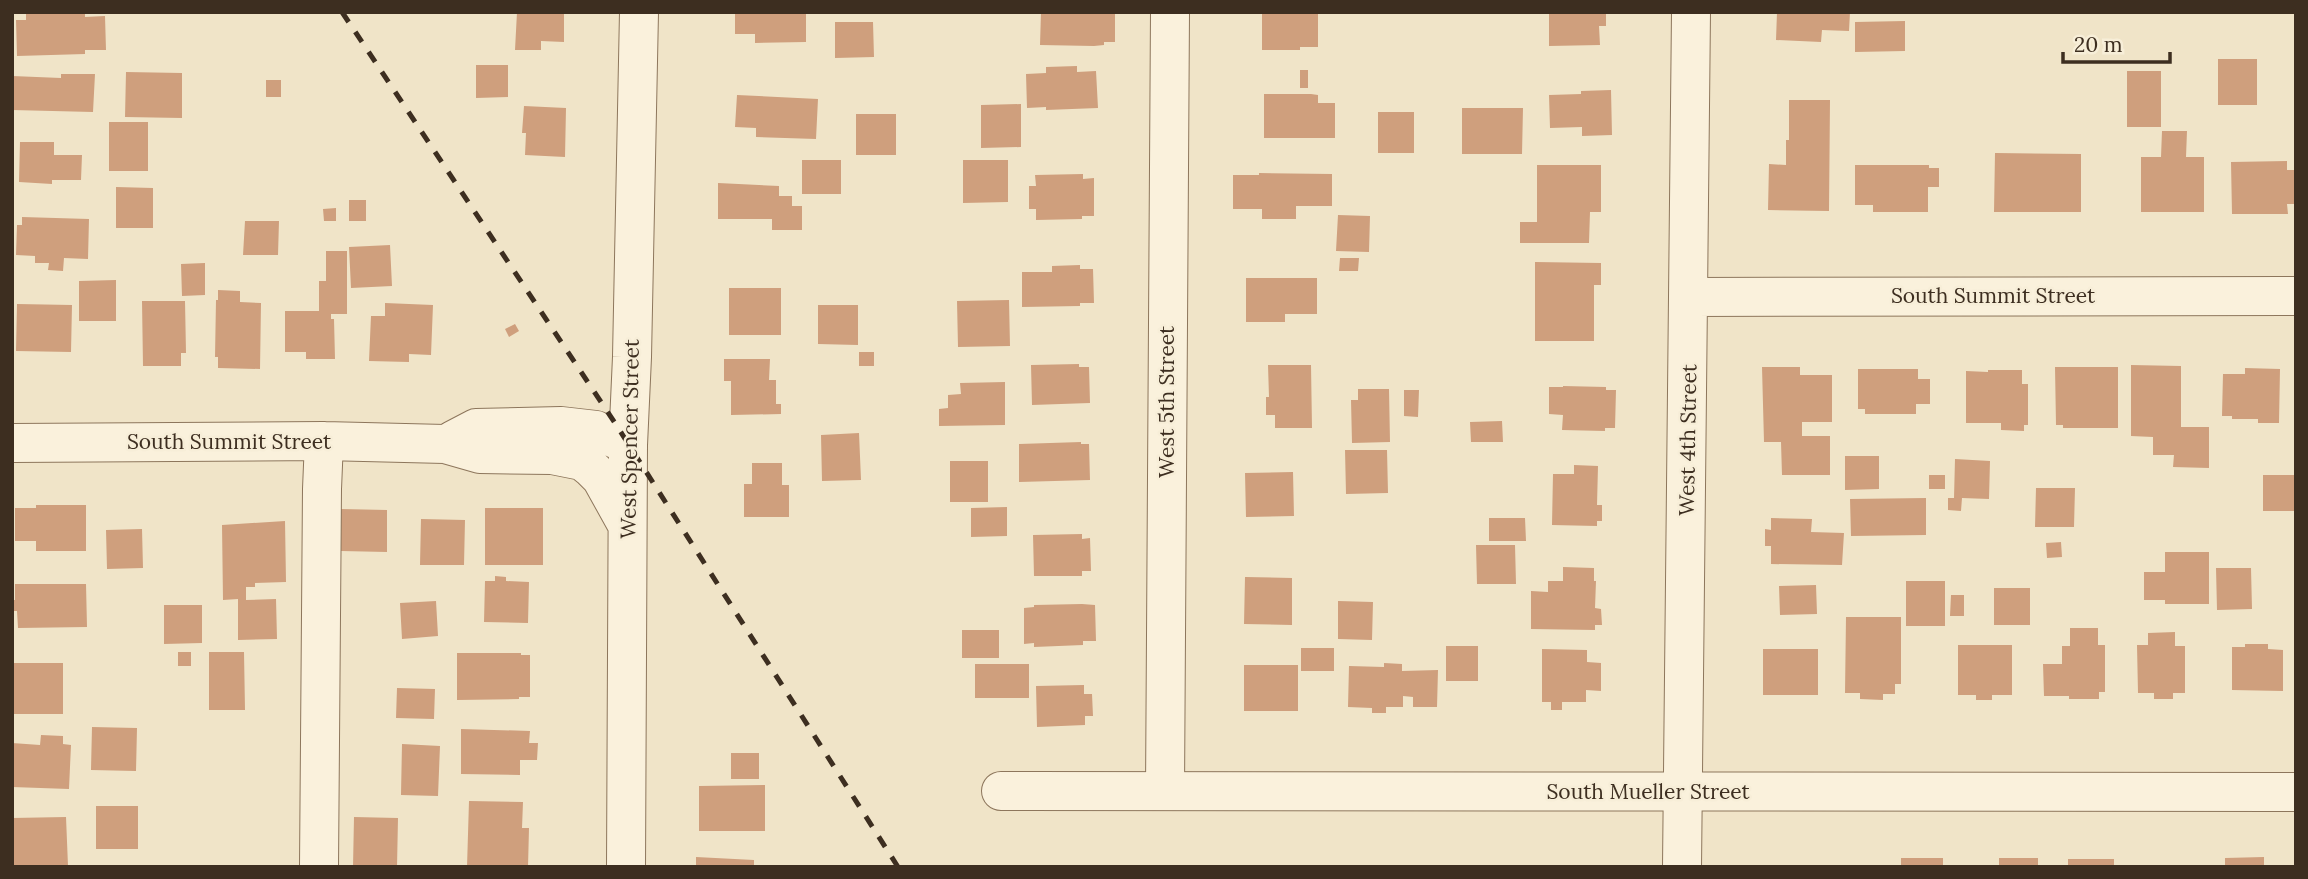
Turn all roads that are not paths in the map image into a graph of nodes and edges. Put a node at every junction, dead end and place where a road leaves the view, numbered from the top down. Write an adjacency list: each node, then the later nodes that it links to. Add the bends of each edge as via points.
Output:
1 (639, 12): 9 (street, West Spencer Street)
2 (1170, 12): 12 (street, West 5th Street)
3 (1691, 12): 4 (street, West 4th Street)
4 (1689, 296): 5 (street, South Summit Street); 13 (street, West 4th Street)
5 (2296, 296)
6 (324, 441): 7 (street, South Summit Street); 8 (street, South Summit Street); 15 (street)
7 (12, 443)
8 (445, 444): 9 (street, South Summit Street, via 477,428 561,426 596,430); 10 (street, South Summit Street, via 480,454 582,461 601,478)
9 (628, 445): 10 (street, West Spencer Street)
10 (628, 527): 16 (street, West Spencer Street)
11 (1001, 791): 12 (street, South Mueller Street)
12 (1165, 791): 13 (street, South Mueller Street)
13 (1684, 792): 14 (street, South Mueller Street); 17 (street, West 4th Street)
14 (2296, 792)
15 (318, 867)
16 (626, 867)
17 (1682, 867)

